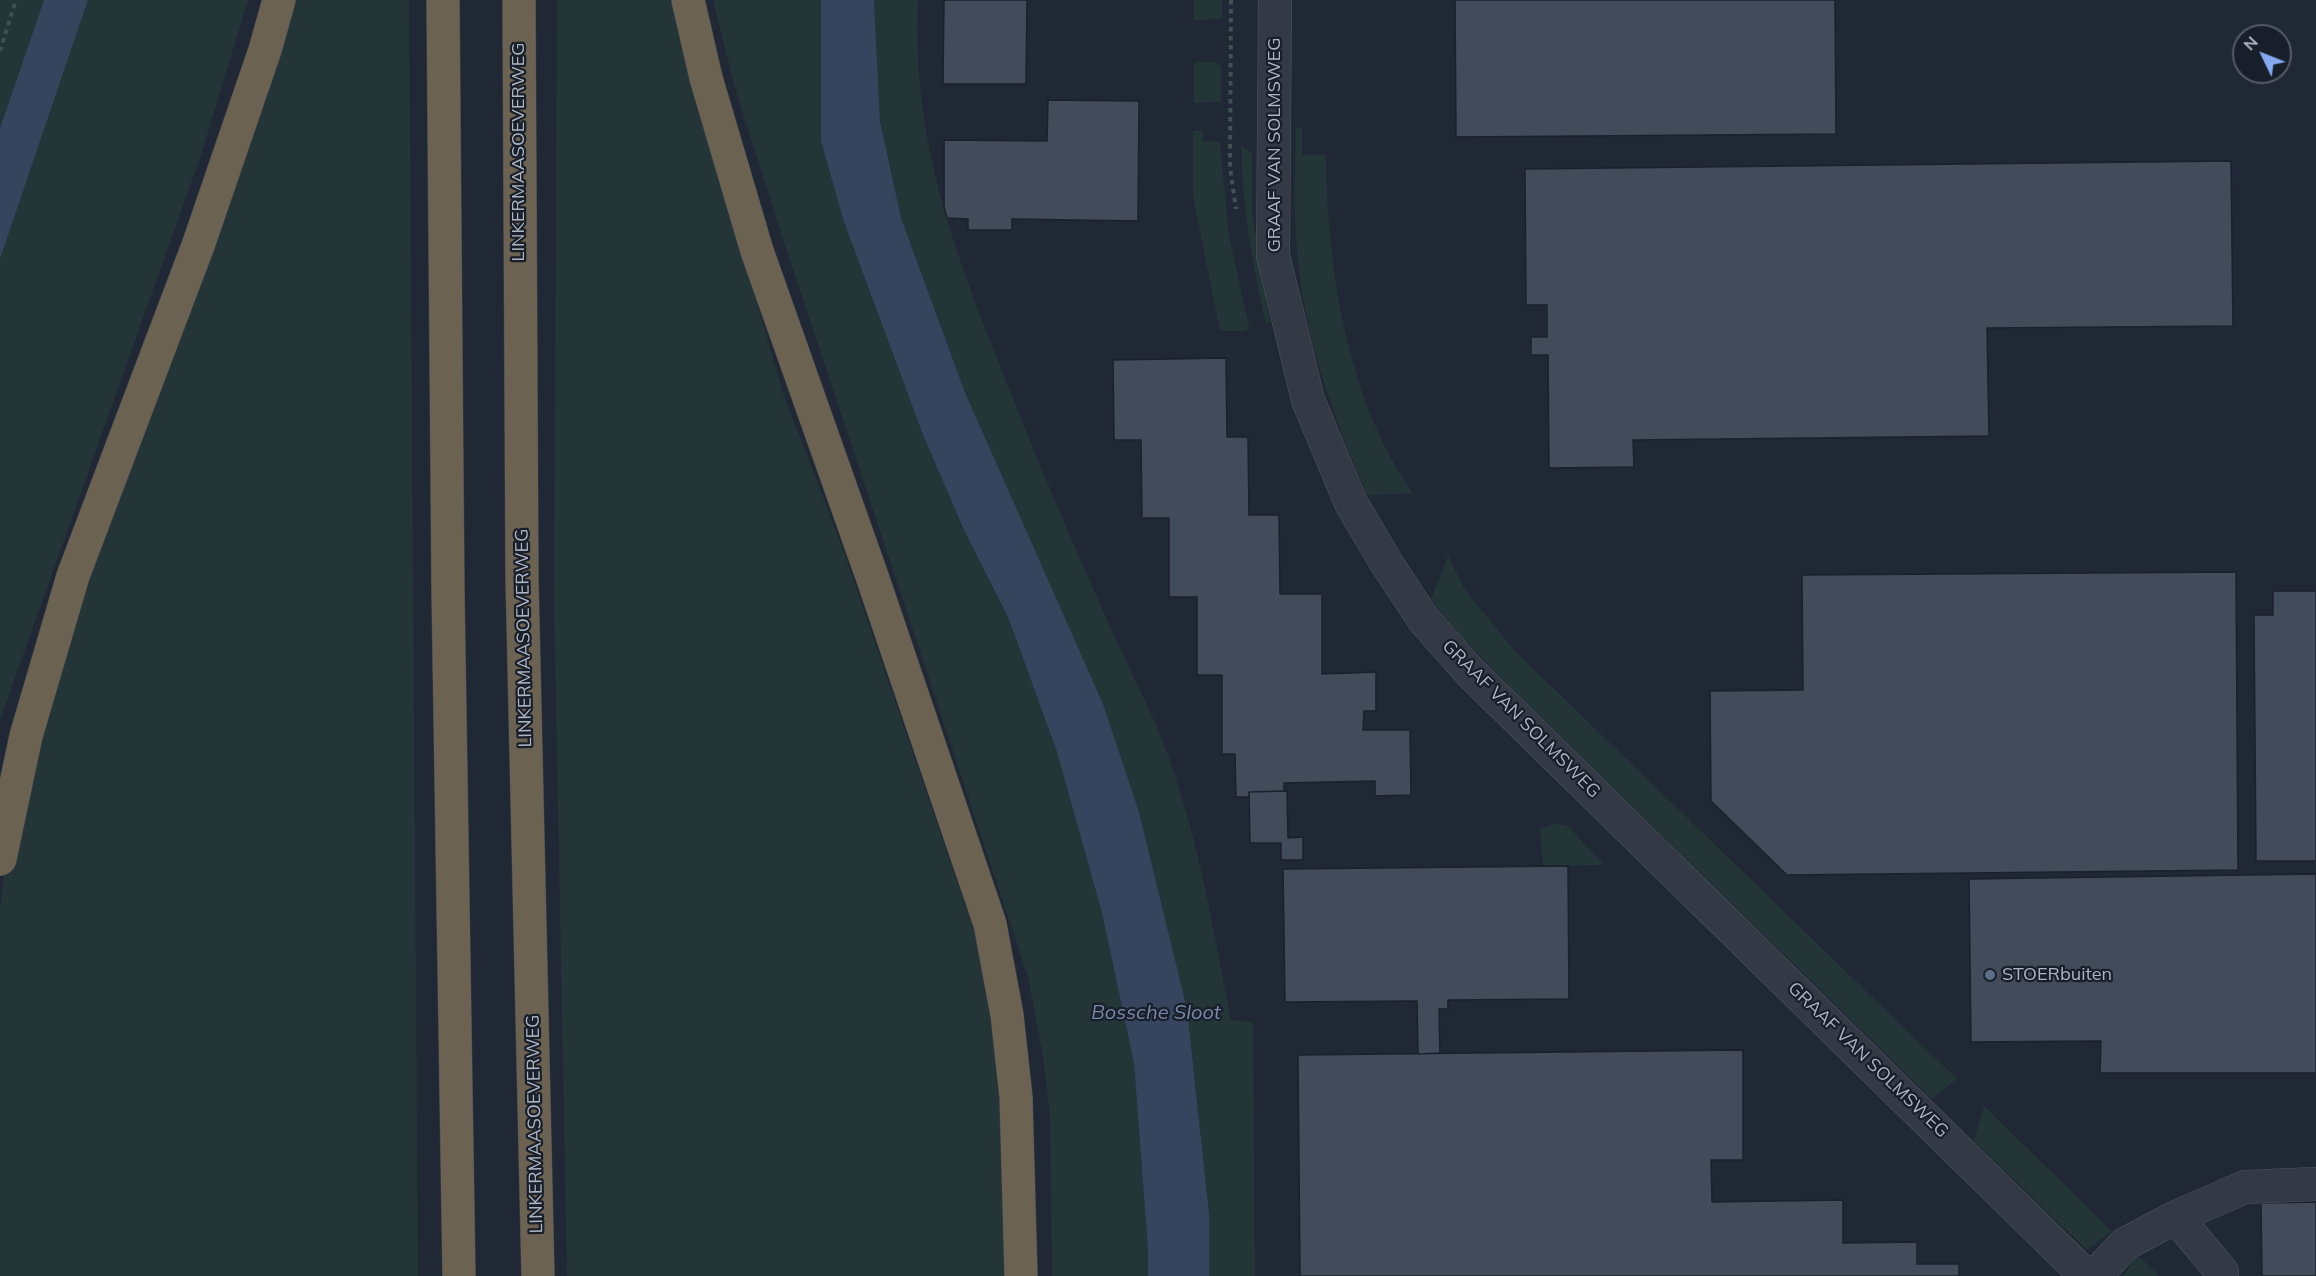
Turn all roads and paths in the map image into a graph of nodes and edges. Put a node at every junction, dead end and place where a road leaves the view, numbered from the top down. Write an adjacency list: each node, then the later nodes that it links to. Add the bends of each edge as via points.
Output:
1 (16, 0): 7 (path)
2 (279, 0): 8 (highway, via 199,243 73,576 26,736)
3 (443, 0): 12 (highway)
4 (519, 0): 13 (highway, LINKERMAASOEVERWEG, via 522,579)
5 (688, 0): 14 (highway, via 706,78 757,250 990,924 1007,1015 1016,1097)
6 (1275, 0): 15 (street, GRAAF VAN SOLMSWEG, via 1274,255 1308,400 1351,503 1387,564 1424,620 1470,672)
7 (0, 51)
8 (0, 859)
9 (2316, 1184): 10 (street, via 2245,1187)
10 (2176, 1217): 11 (street); 16 (street, via 2125,1244)
11 (2222, 1272)
12 (459, 1276)
13 (538, 1276)
14 (1021, 1276)
15 (2086, 1276)
16 (2095, 1276)

